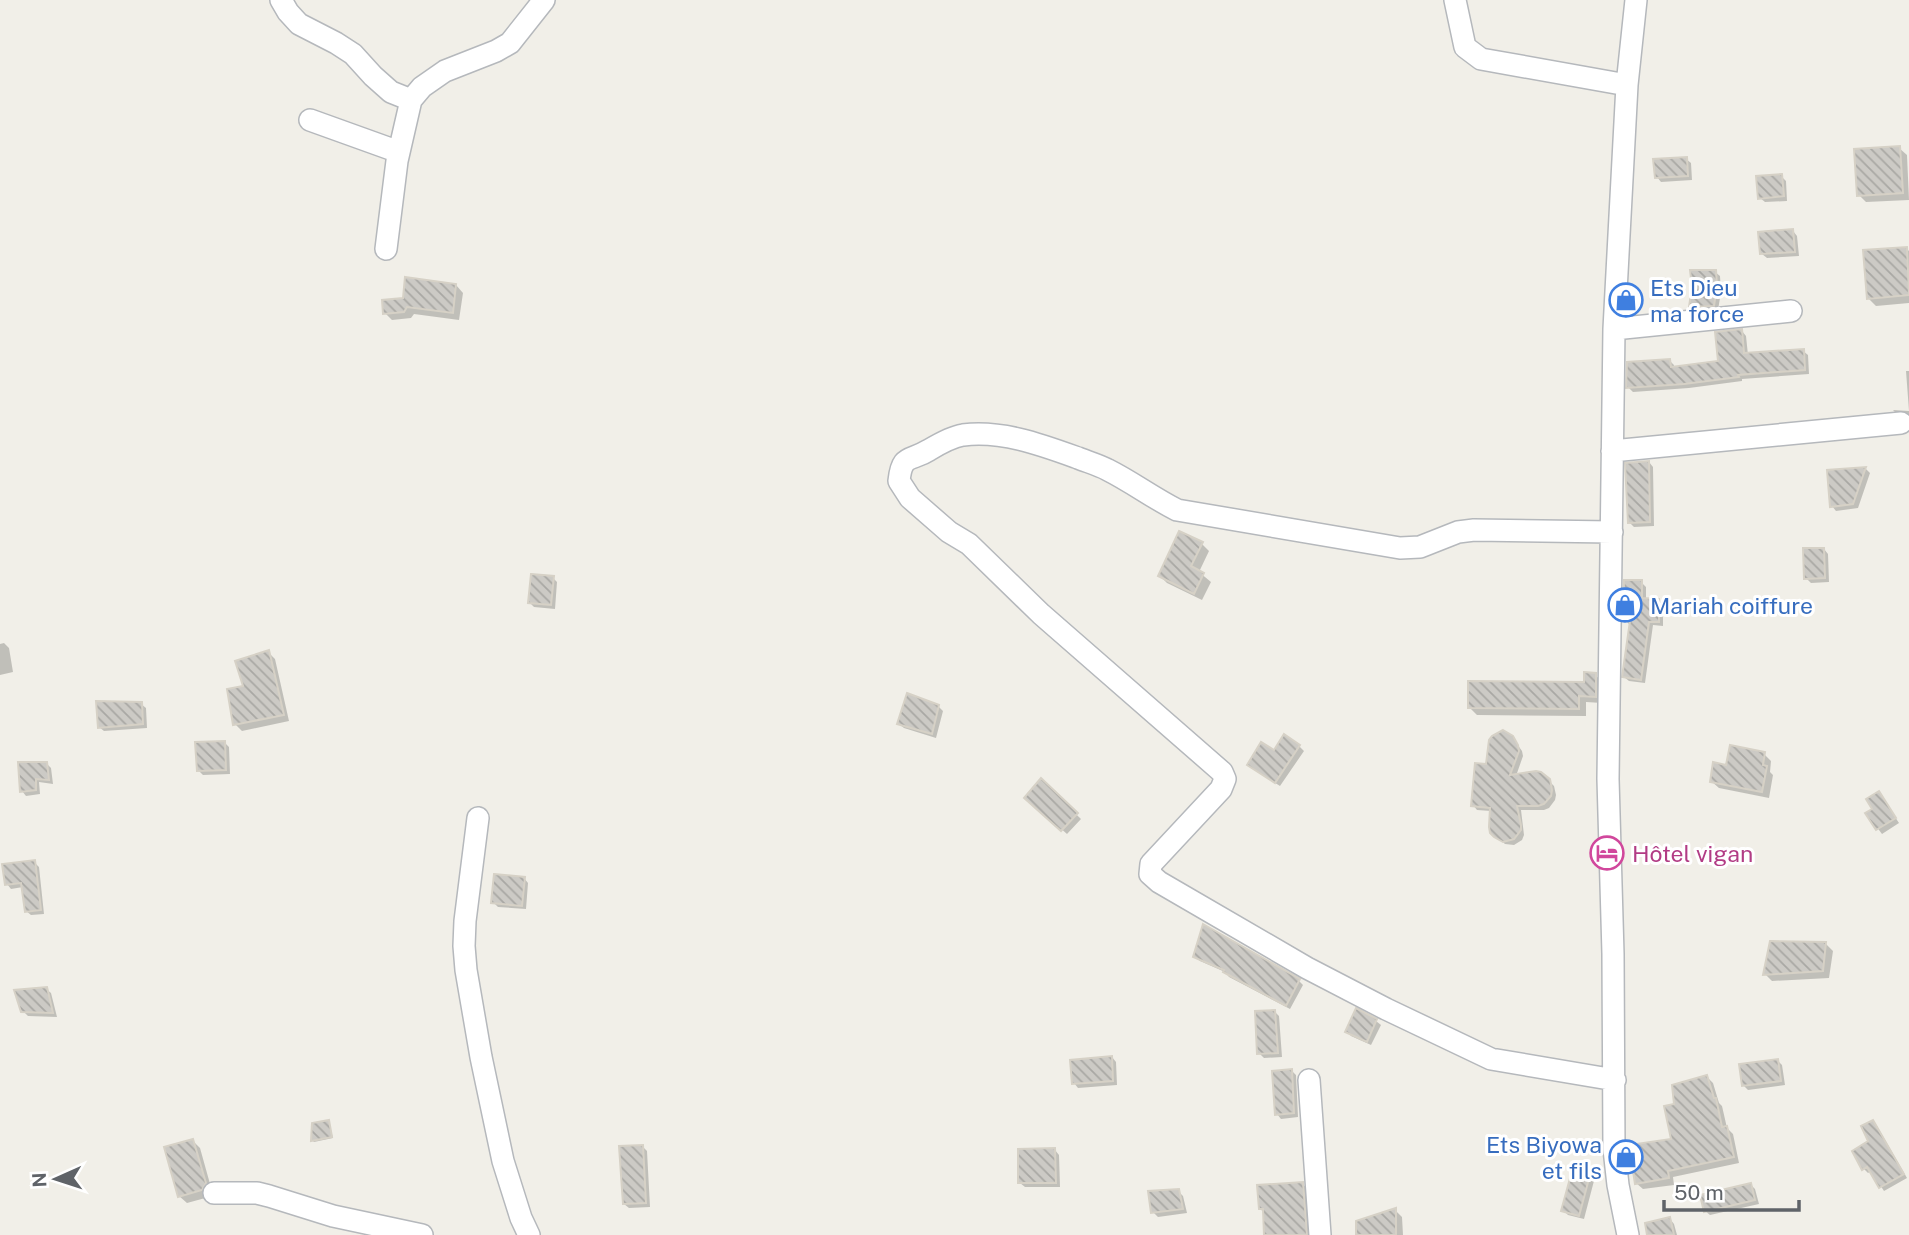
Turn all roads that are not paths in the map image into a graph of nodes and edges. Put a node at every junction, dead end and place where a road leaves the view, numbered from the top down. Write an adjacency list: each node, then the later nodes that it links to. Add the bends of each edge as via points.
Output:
1 (281, 0): 6 (street, via 299,24 337,43 391,92)
2 (544, 0): 6 (street, via 510,43 445,71)
3 (1455, 0): 5 (street, via 1465,47 1481,59)
4 (1636, 0): 5 (street)
5 (1627, 85): 11 (street)
6 (411, 100): 8 (street)
7 (310, 120): 8 (street)
8 (399, 152): 9 (street)
9 (386, 249)
10 (1791, 311): 11 (street)
11 (1614, 329): 13 (street)
12 (1901, 423): 13 (street)
13 (1612, 451): 14 (street)
14 (1612, 532): 17 (street, via 1608,779); 17 (street, via 1475,530 1420,547 1400,548 1177,510 1107,469 1033,442 986,435 962,435 940,443 900,467 899,481 910,498 969,544 1041,614 1222,772 1221,789 1151,864 1150,874 1159,882 1307,968 1480,1054)
15 (478, 818): 20 (street, via 465,921 466,970 503,1161)
16 (1309, 1080): 21 (street)
17 (1615, 1080): 22 (street, via 1614,1149)
18 (214, 1193): 19 (street, via 269,1195 333,1216)
19 (422, 1235)
20 (529, 1235)
21 (1320, 1235)
22 (1628, 1235)

